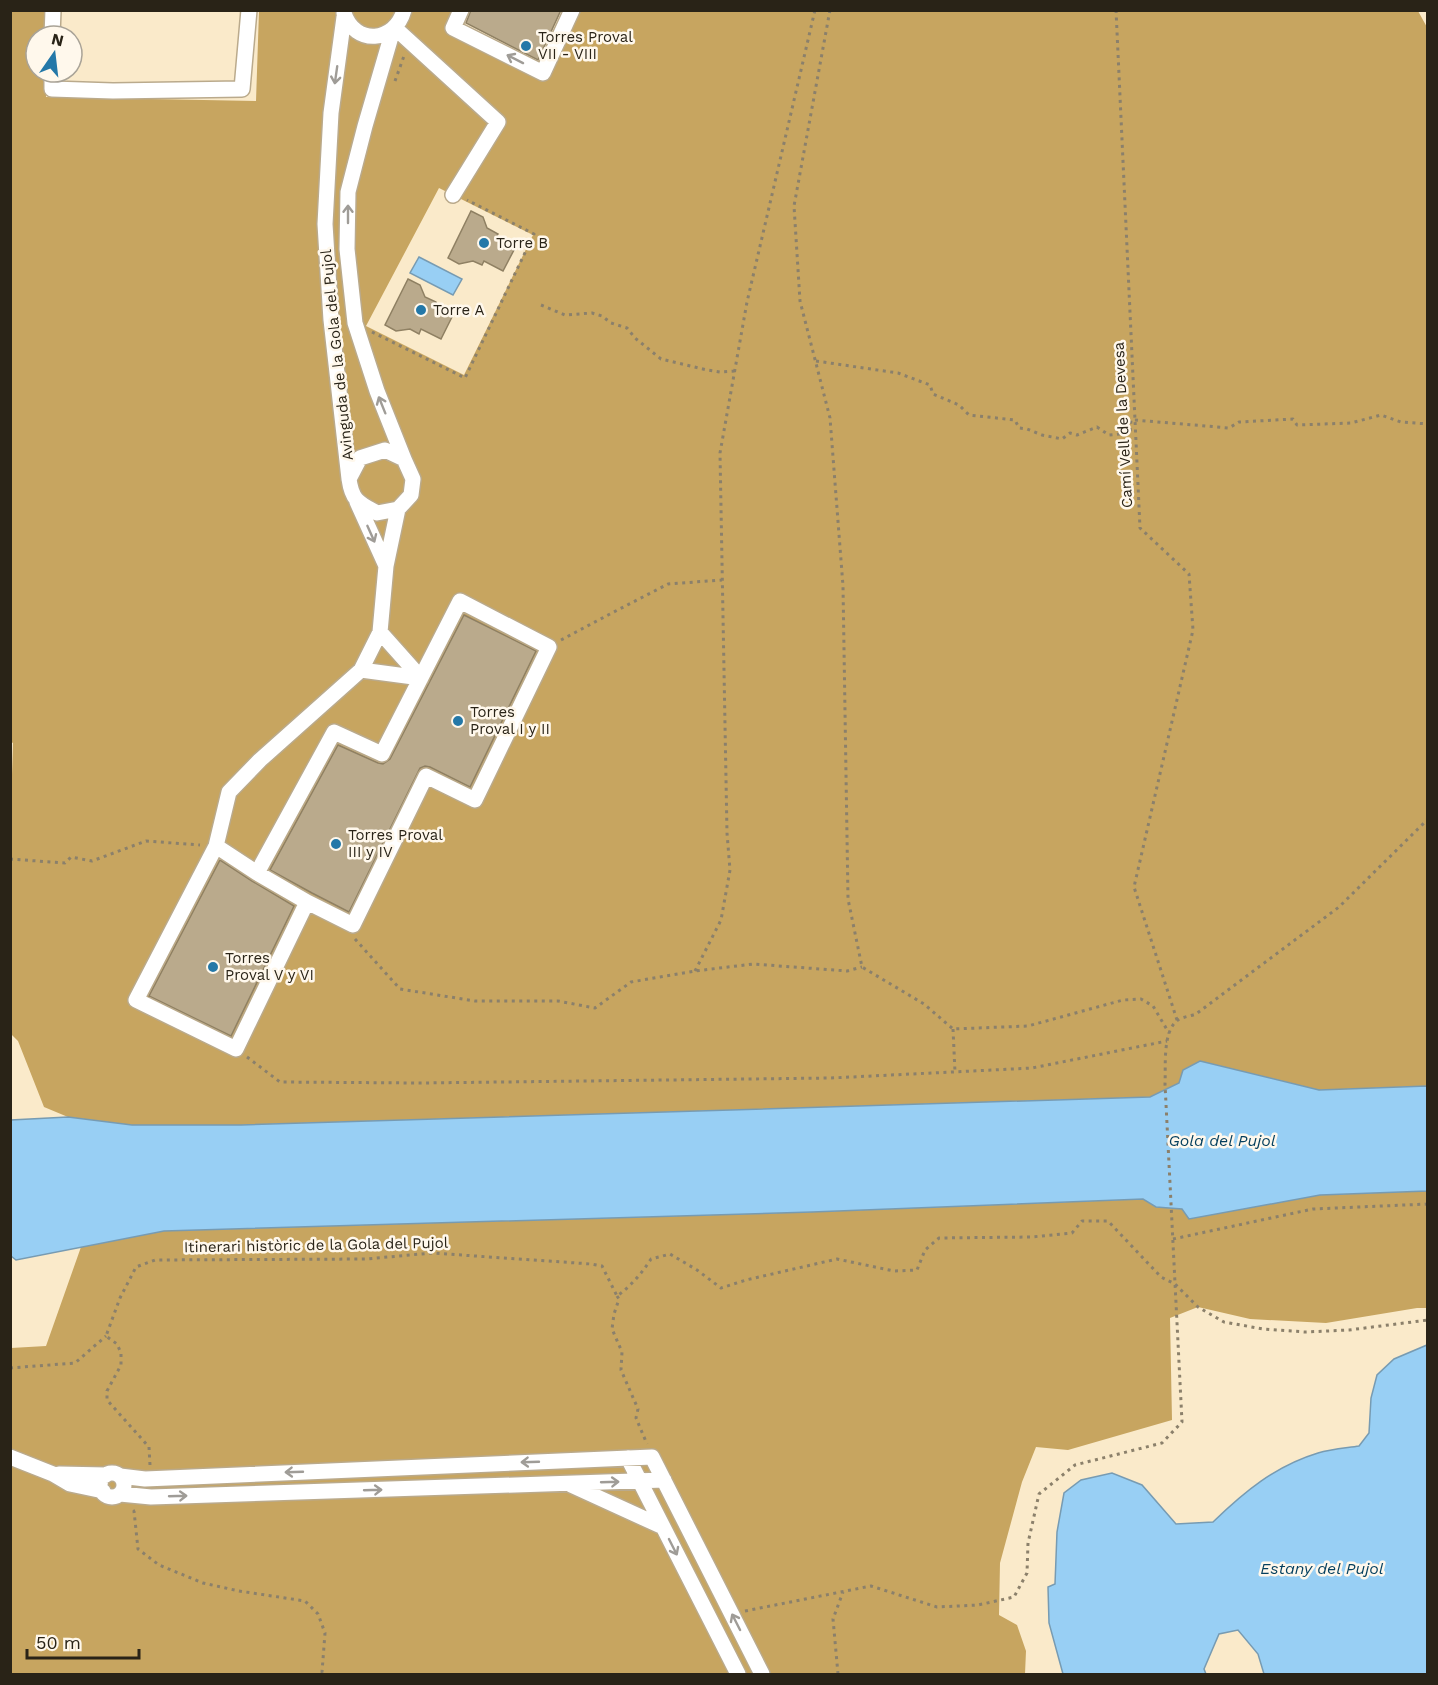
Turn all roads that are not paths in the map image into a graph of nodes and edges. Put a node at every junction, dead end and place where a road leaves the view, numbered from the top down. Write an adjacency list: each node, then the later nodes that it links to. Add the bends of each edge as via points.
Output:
1 (249, 10): 7 (street, via 243,89 113,92 52,89)
2 (404, 10): 6 (street, Avinguda de la Gola del Pujol)
3 (461, 10): 4 (street, one-way to 3, via 543,73 453,28)
4 (572, 10)
5 (344, 14): 6 (street, via 349,25 365,36 375,37); 10 (street, Avinguda de la Gola del Pujol, one-way to 10, via 331,113 325,224 331,320)
6 (394, 29): 8 (street, via 498,122); 9 (street, Avinguda de la Gola del Pujol, one-way to 6, via 355,323 347,249 348,192)
7 (52, 84)
8 (460, 197)
9 (404, 459): 10 (street, via 385,450 360,458); 12 (street, via 413,479 411,495)
10 (349, 479): 11 (street)
11 (357, 502): 12 (street, via 377,513); 13 (street, one-way to 13)
12 (398, 509): 13 (street)
13 (386, 566): 14 (street)
14 (380, 632): 15 (street); 16 (street)
15 (361, 670): 16 (street); 17 (street, via 230,792)
16 (421, 678): 18 (street, via 382,754 334,732); 19 (street, via 460,601 549,647 475,800 426,776 353,925)
17 (216, 846): 18 (street); 19 (street, via 136,1000 236,1049)
18 (257, 873): 19 (street)
19 (307, 902)
20 (10, 1457): 22 (street)
21 (628, 1458): 23 (street, one-way to 23, via 151,1479); 24 (street, via 652,1457); 25 (street)
22 (53, 1474): 23 (street); 27 (street, via 70,1484)
23 (113, 1476): 27 (street, via 101,1484); 28 (street, via 124,1483)
24 (664, 1480): 25 (street); 31 (street, one-way to 24)
25 (640, 1481): 26 (street, one-way to 25); 29 (street)
26 (568, 1484): 28 (street, one-way to 26, via 151,1503); 29 (street)
27 (103, 1491): 28 (street, via 109,1496)
28 (120, 1494)
29 (663, 1527): 30 (street, one-way to 30)
30 (738, 1674)
31 (762, 1674)

